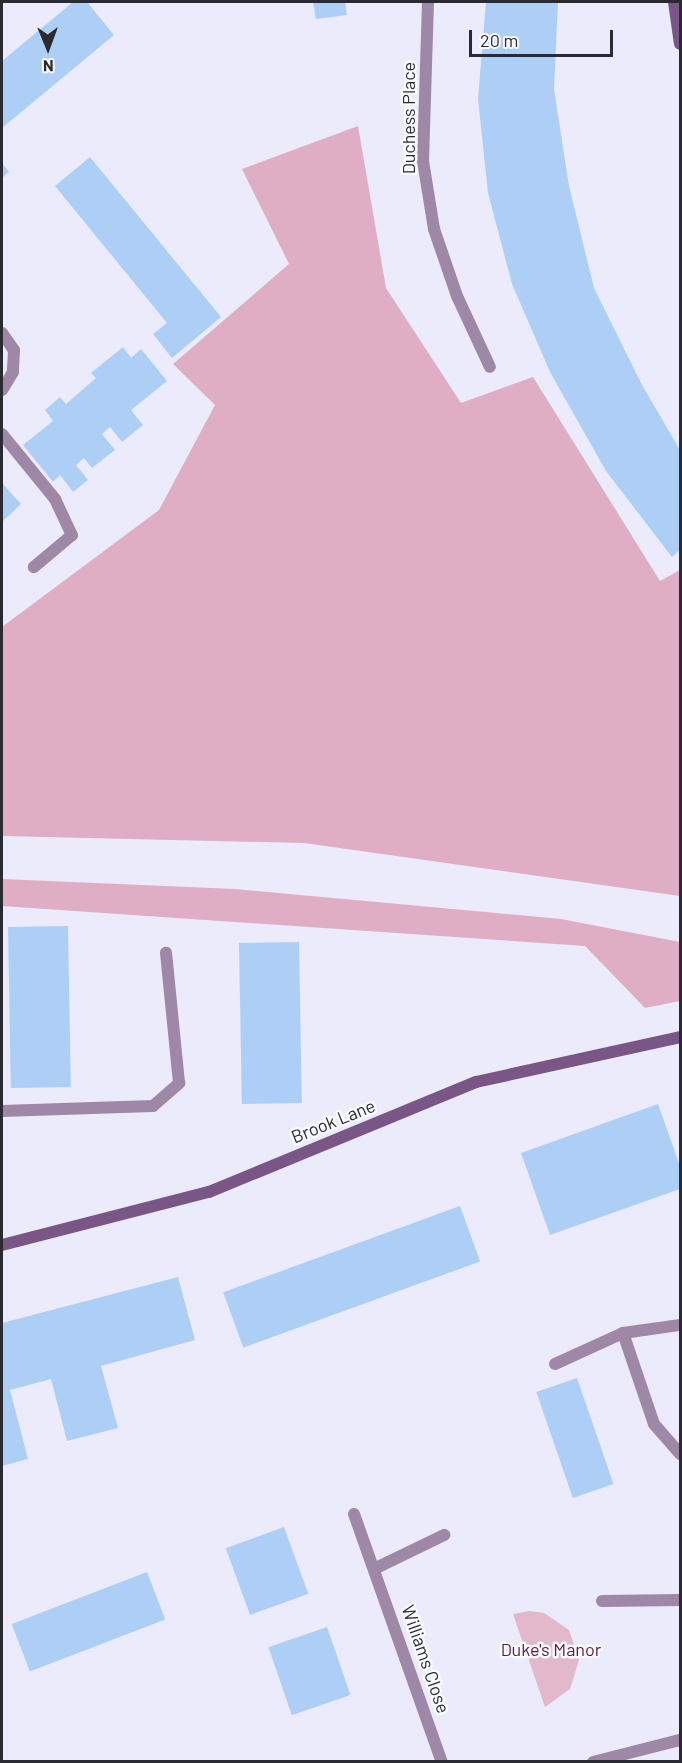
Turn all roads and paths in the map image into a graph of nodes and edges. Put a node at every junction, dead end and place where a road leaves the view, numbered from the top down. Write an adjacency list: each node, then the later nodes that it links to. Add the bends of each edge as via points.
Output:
1 (428, 2): 5 (street, Duchess Place, via 423,161 434,229 457,296)
2 (674, 2): 3 (street)
3 (681, 44)
4 (2, 333): 6 (street, via 14,350 13,372)
5 (490, 367)
6 (2, 390)
7 (2, 434): 8 (street, via 55,499 72,535)
8 (34, 567)
9 (166, 953): 11 (street, via 179,1083 153,1106)
10 (681, 1037): 12 (street, Brook Lane, via 476,1082 209,1192)
11 (2, 1111)
12 (2, 1245)
13 (681, 1325): 14 (street)
14 (623, 1333): 15 (street); 16 (street, via 654,1424)
15 (555, 1364)
16 (681, 1454)
17 (354, 1514): 19 (street, Williams Close)
18 (444, 1535): 19 (street)
19 (376, 1568): 23 (street, Williams Close)
20 (681, 1600): 21 (street)
21 (602, 1601)
22 (681, 1740): 24 (street)
23 (442, 1761)
24 (593, 1761)

